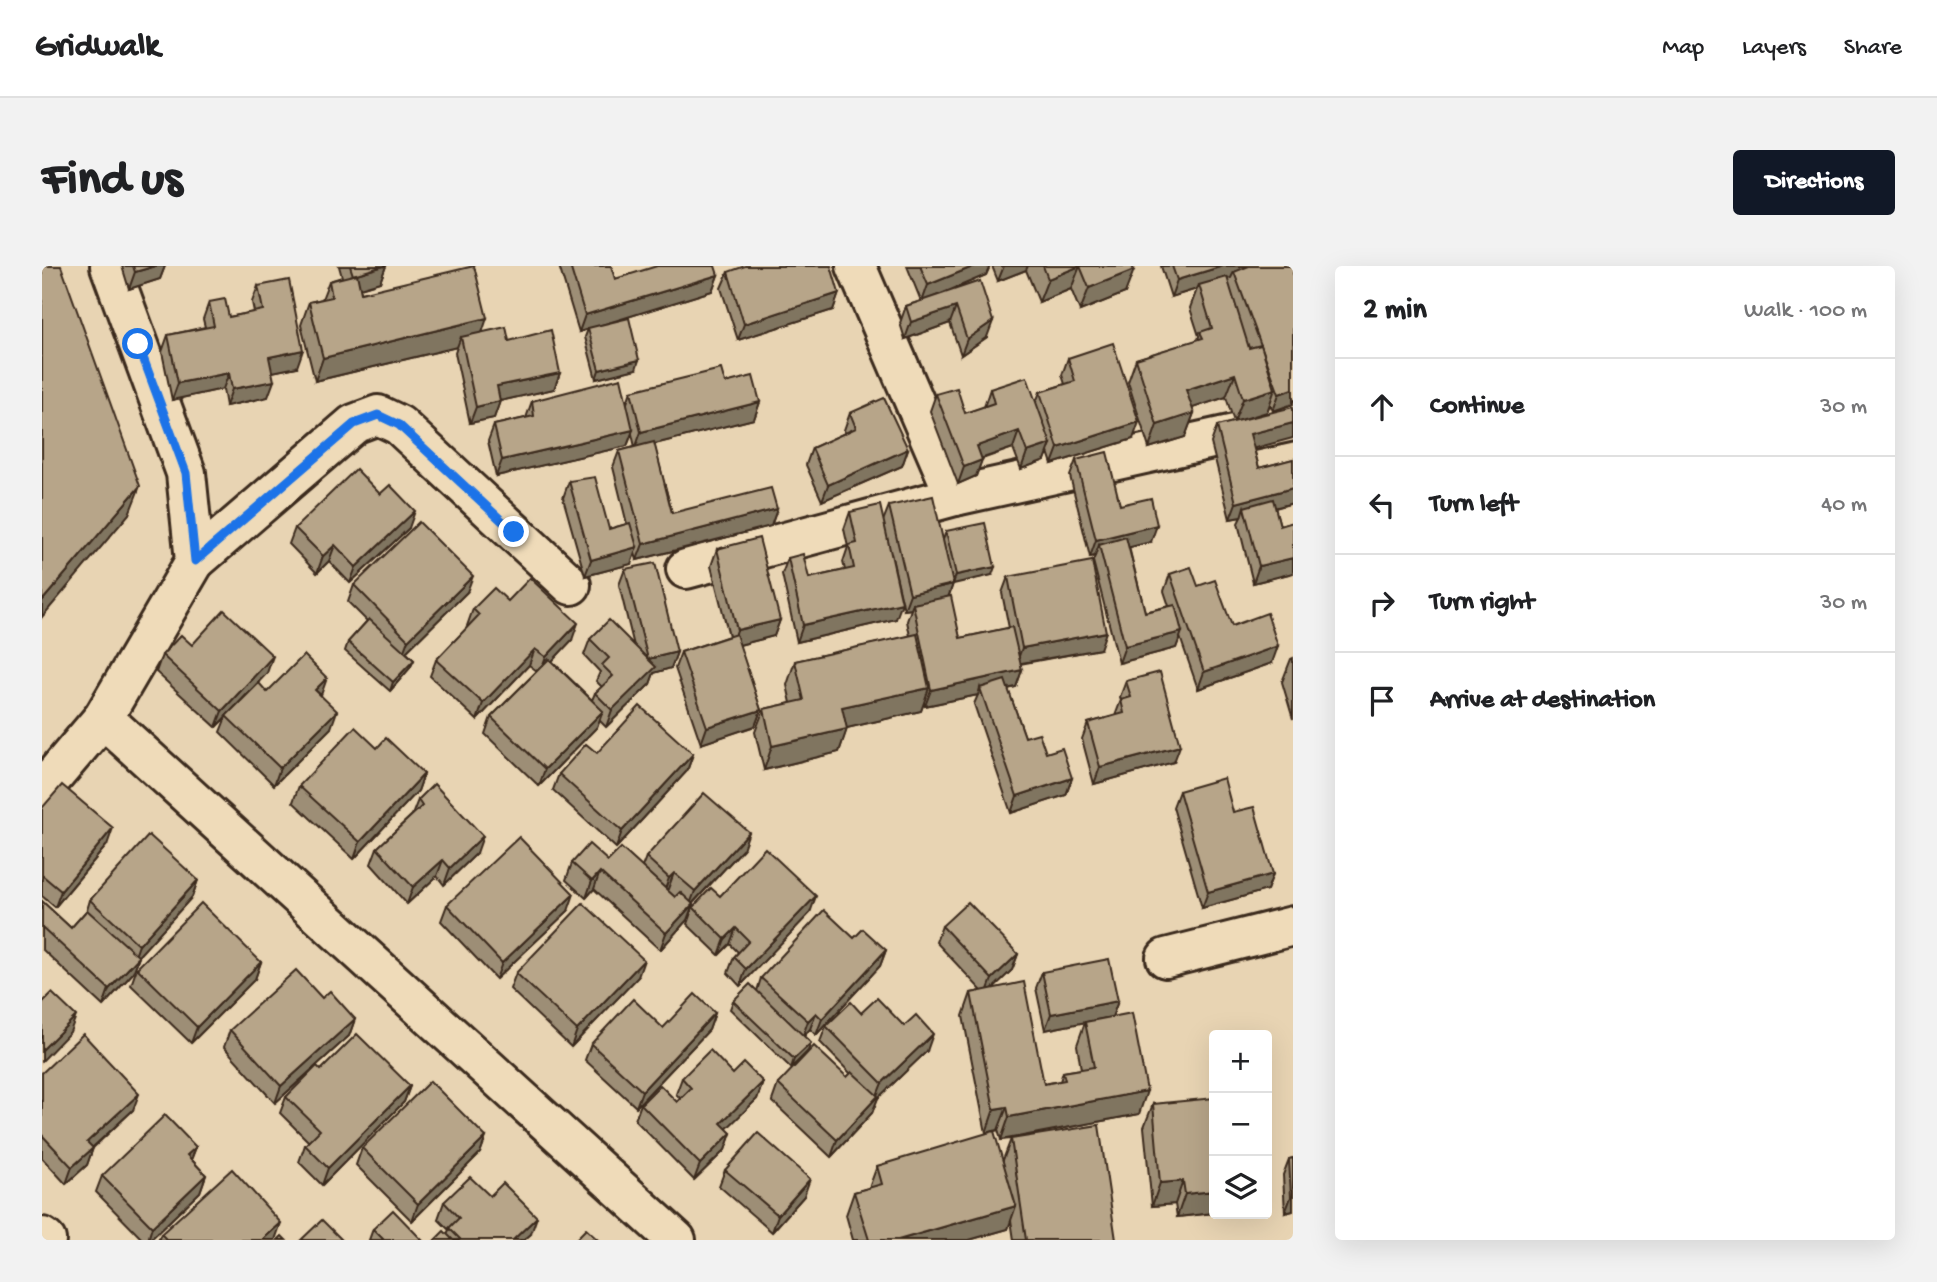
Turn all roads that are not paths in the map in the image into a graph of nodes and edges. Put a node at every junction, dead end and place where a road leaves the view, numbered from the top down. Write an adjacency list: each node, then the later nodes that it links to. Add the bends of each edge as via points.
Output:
1 (110, 266): 5 (street, via 186,473)
2 (856, 266): 4 (street)
3 (1293, 421): 4 (street)
4 (956, 496): 6 (street)
5 (195, 561): 7 (street, via 354,424 378,415 399,425); 8 (street)
6 (686, 569)
7 (571, 585)
8 (103, 718): 9 (street); 12 (street)
9 (42, 790)
10 (1293, 926): 11 (street)
11 (1166, 958)
12 (676, 1240)

